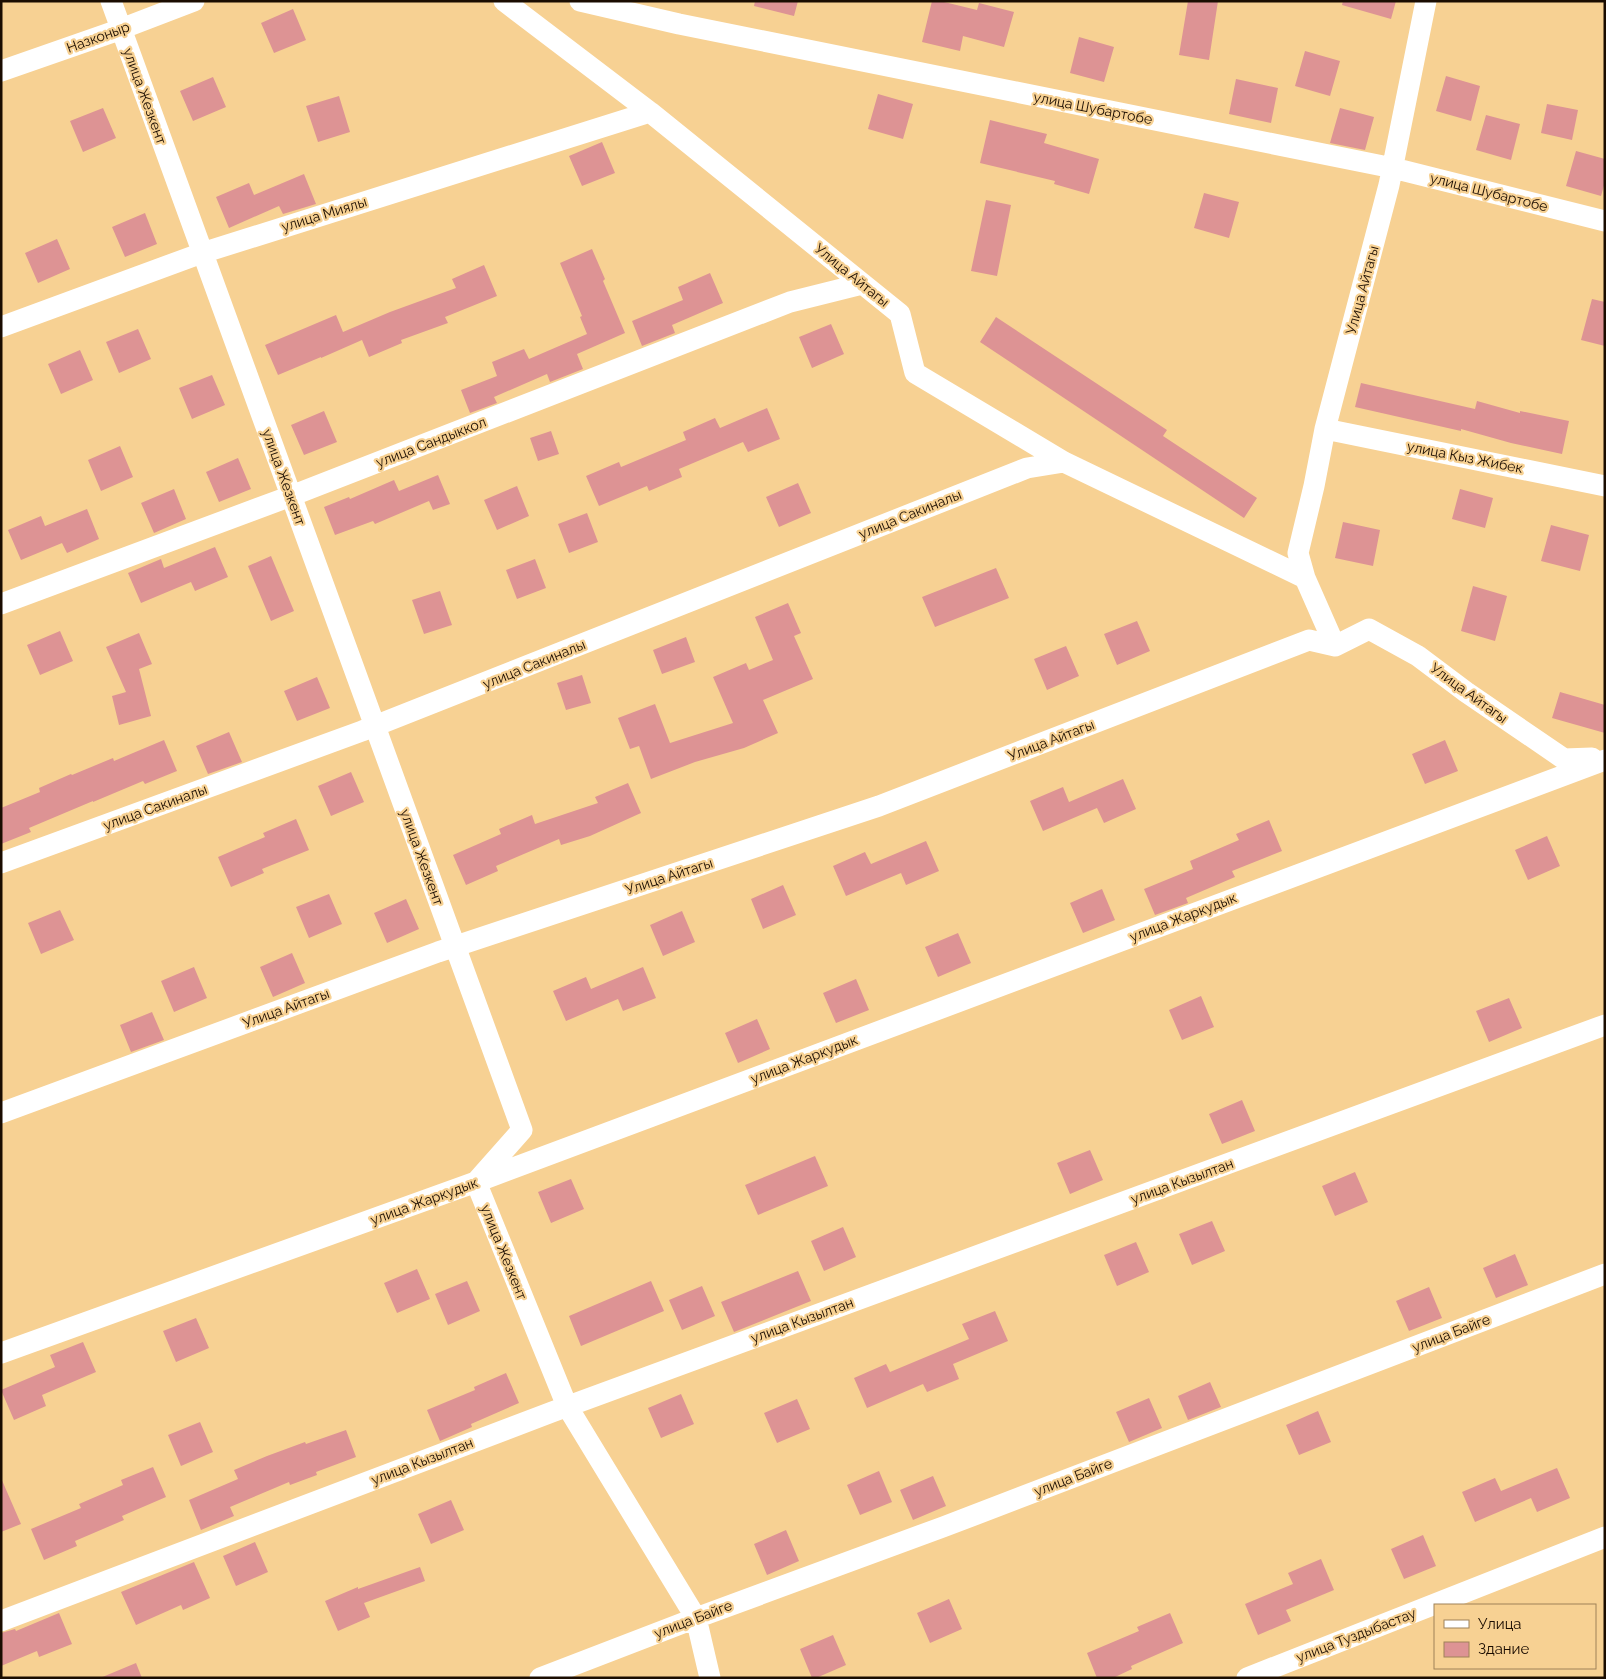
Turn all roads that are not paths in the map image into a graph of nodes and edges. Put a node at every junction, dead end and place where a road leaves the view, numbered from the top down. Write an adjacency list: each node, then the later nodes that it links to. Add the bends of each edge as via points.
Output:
1 (111, 1): 6 (street, улица Жезкент)
2 (194, 1): 6 (street, Назконыр)
3 (504, 1): 8 (street, Улица Айтагы)
4 (580, 1): 9 (street, улица Шубартобе, via 679,24)
5 (1426, 1): 9 (street, Улица Айтагы)
6 (121, 29): 7 (street, Назконыр); 11 (street, улица Жезкент)
7 (1, 71)
8 (650, 112): 11 (street, улица Миялы); 12 (street, Улица Айтагы)
9 (1393, 168): 10 (street, улица Шубартобе); 14 (street, Улица Айтагы)
10 (1605, 221)
11 (202, 253): 13 (street, улица Миялы); 17 (street, улица Жезкент)
12 (862, 284): 15 (street, Улица Айтагы, via 900,314 915,373); 17 (street, улица Сандыккол, via 790,302)
13 (1, 327)
14 (1325, 429): 16 (street, улица Кыз Жибек); 18 (street, Улица Айтагы, via 1298,553)
15 (1064, 462): 18 (street, Улица Айтагы); 21 (street, улица Сакиналы, via 1027,468)
16 (1605, 486)
17 (291, 496): 19 (street, улица Сандыккол); 21 (street, улица Жезкент)
18 (1305, 578): 20 (street, Улица Айтагы)
19 (1, 604)
20 (1335, 646): 22 (street, Улица Айтагы, via 1369,629 1418,656 1564,759); 24 (street, Улица Айтагы, via 1309,640 880,806)
21 (375, 726): 23 (street, улица Сакиналы); 24 (street, улица Жезкент)
22 (1605, 759): 27 (street, улица Жаркудык)
23 (1, 863)
24 (455, 946): 26 (street, Улица Айтагы); 27 (street, улица Жезкент, via 522,1130)
25 (1605, 1025): 30 (street, улица Кызылтан)
26 (1, 1113)
27 (476, 1182): 29 (street, улица Жаркудык); 30 (street, улица Жезкент)
28 (1605, 1274): 34 (street, улица Байге)
29 (1, 1353)
30 (567, 1406): 34 (street, улица Жезкент); 35 (street, улица Кызылтан)
31 (1605, 1537): 33 (street, улица Туздыбастау)
32 (1434, 1604): 38 (street, улица Туздыбастау)
33 (1435, 1604)
34 (696, 1618): 36 (street, улица Байге); 37 (street, улица Жезкент)
35 (1, 1621)
36 (540, 1678)
37 (710, 1678)
38 (1247, 1678)

